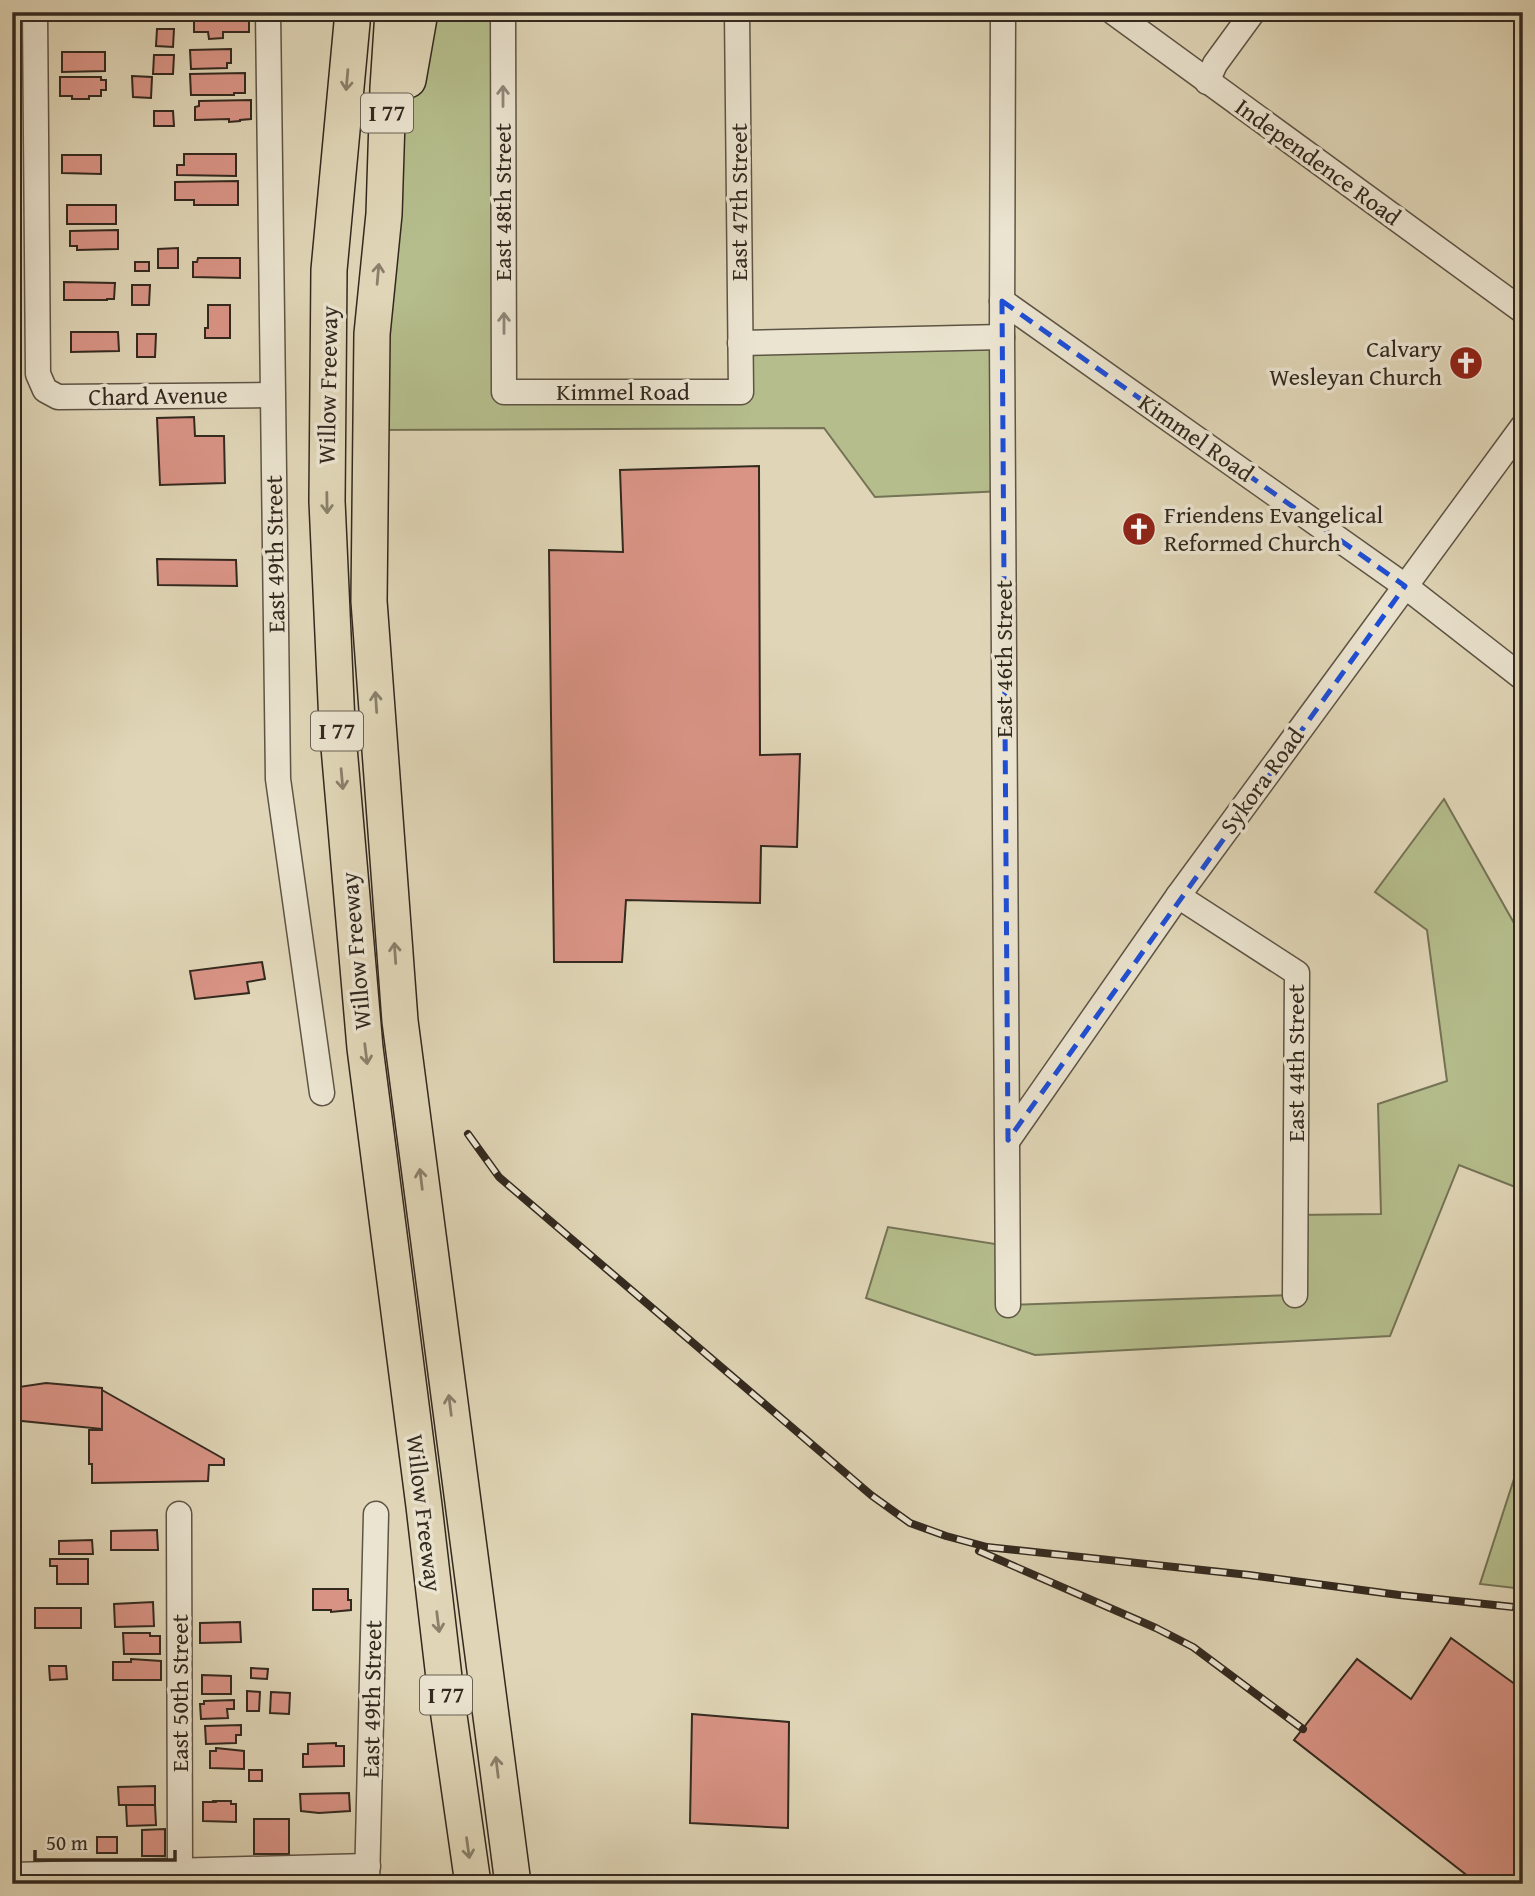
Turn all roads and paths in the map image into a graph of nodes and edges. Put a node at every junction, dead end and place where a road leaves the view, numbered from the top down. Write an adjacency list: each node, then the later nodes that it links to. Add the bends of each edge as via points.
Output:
1 (35, 12): 19 (street, Chard Avenue, via 38,374 45,390 58,397)
2 (268, 12): 19 (street, East 49th Street)
3 (393, 12): 12 (highway, Willow Freeway / I 77)
4 (421, 12): 12 (highway)
5 (503, 12): 17 (street, East 48th Street, one-way to 5)
6 (737, 12): 16 (street, East 47th Street)
7 (1003, 12): 13 (street, East 46th Street)
8 (1113, 12): 11 (street, Independence Road)
9 (1253, 12): 11 (street)
10 (352, 14): 33 (highway, Willow Freeway / I 77, one-way to 33, via 329,270 327,501 337,724 365,1048)
11 (1207, 82): 14 (street, Independence Road)
12 (384, 214): 34 (highway, Willow Freeway / I 77, one-way to 12, via 400,1021 369,601 372,334)
13 (1002, 301): 15 (street, East 46th Street); 21 (street, Kimmel Road)
14 (1523, 311)
15 (1002, 337): 16 (street); 25 (street, East 46th Street)
16 (740, 343): 18 (street, East 47th Street)
17 (504, 392): 18 (street, Kimmel Road)
18 (741, 392)
19 (272, 395): 24 (street, East 49th Street, via 278,779)
20 (1523, 426): 21 (street, Sykora Road)
21 (1405, 586): 22 (street, Kimmel Road); 23 (street, Sykora Road)
22 (1523, 678)
23 (1178, 896): 25 (street, Sykora Road); 26 (street, East 44th Street, via 1297,973)
24 (322, 1093)
25 (1008, 1140): 27 (street, East 46th Street)
26 (1295, 1295)
27 (1008, 1305)
28 (179, 1514): 30 (street, East 50th Street)
29 (376, 1514): 32 (street, East 49th Street)
30 (180, 1871): 31 (street); 32 (street)
31 (12, 1875)
32 (368, 1875)
33 (473, 1884)
34 (513, 1884)

